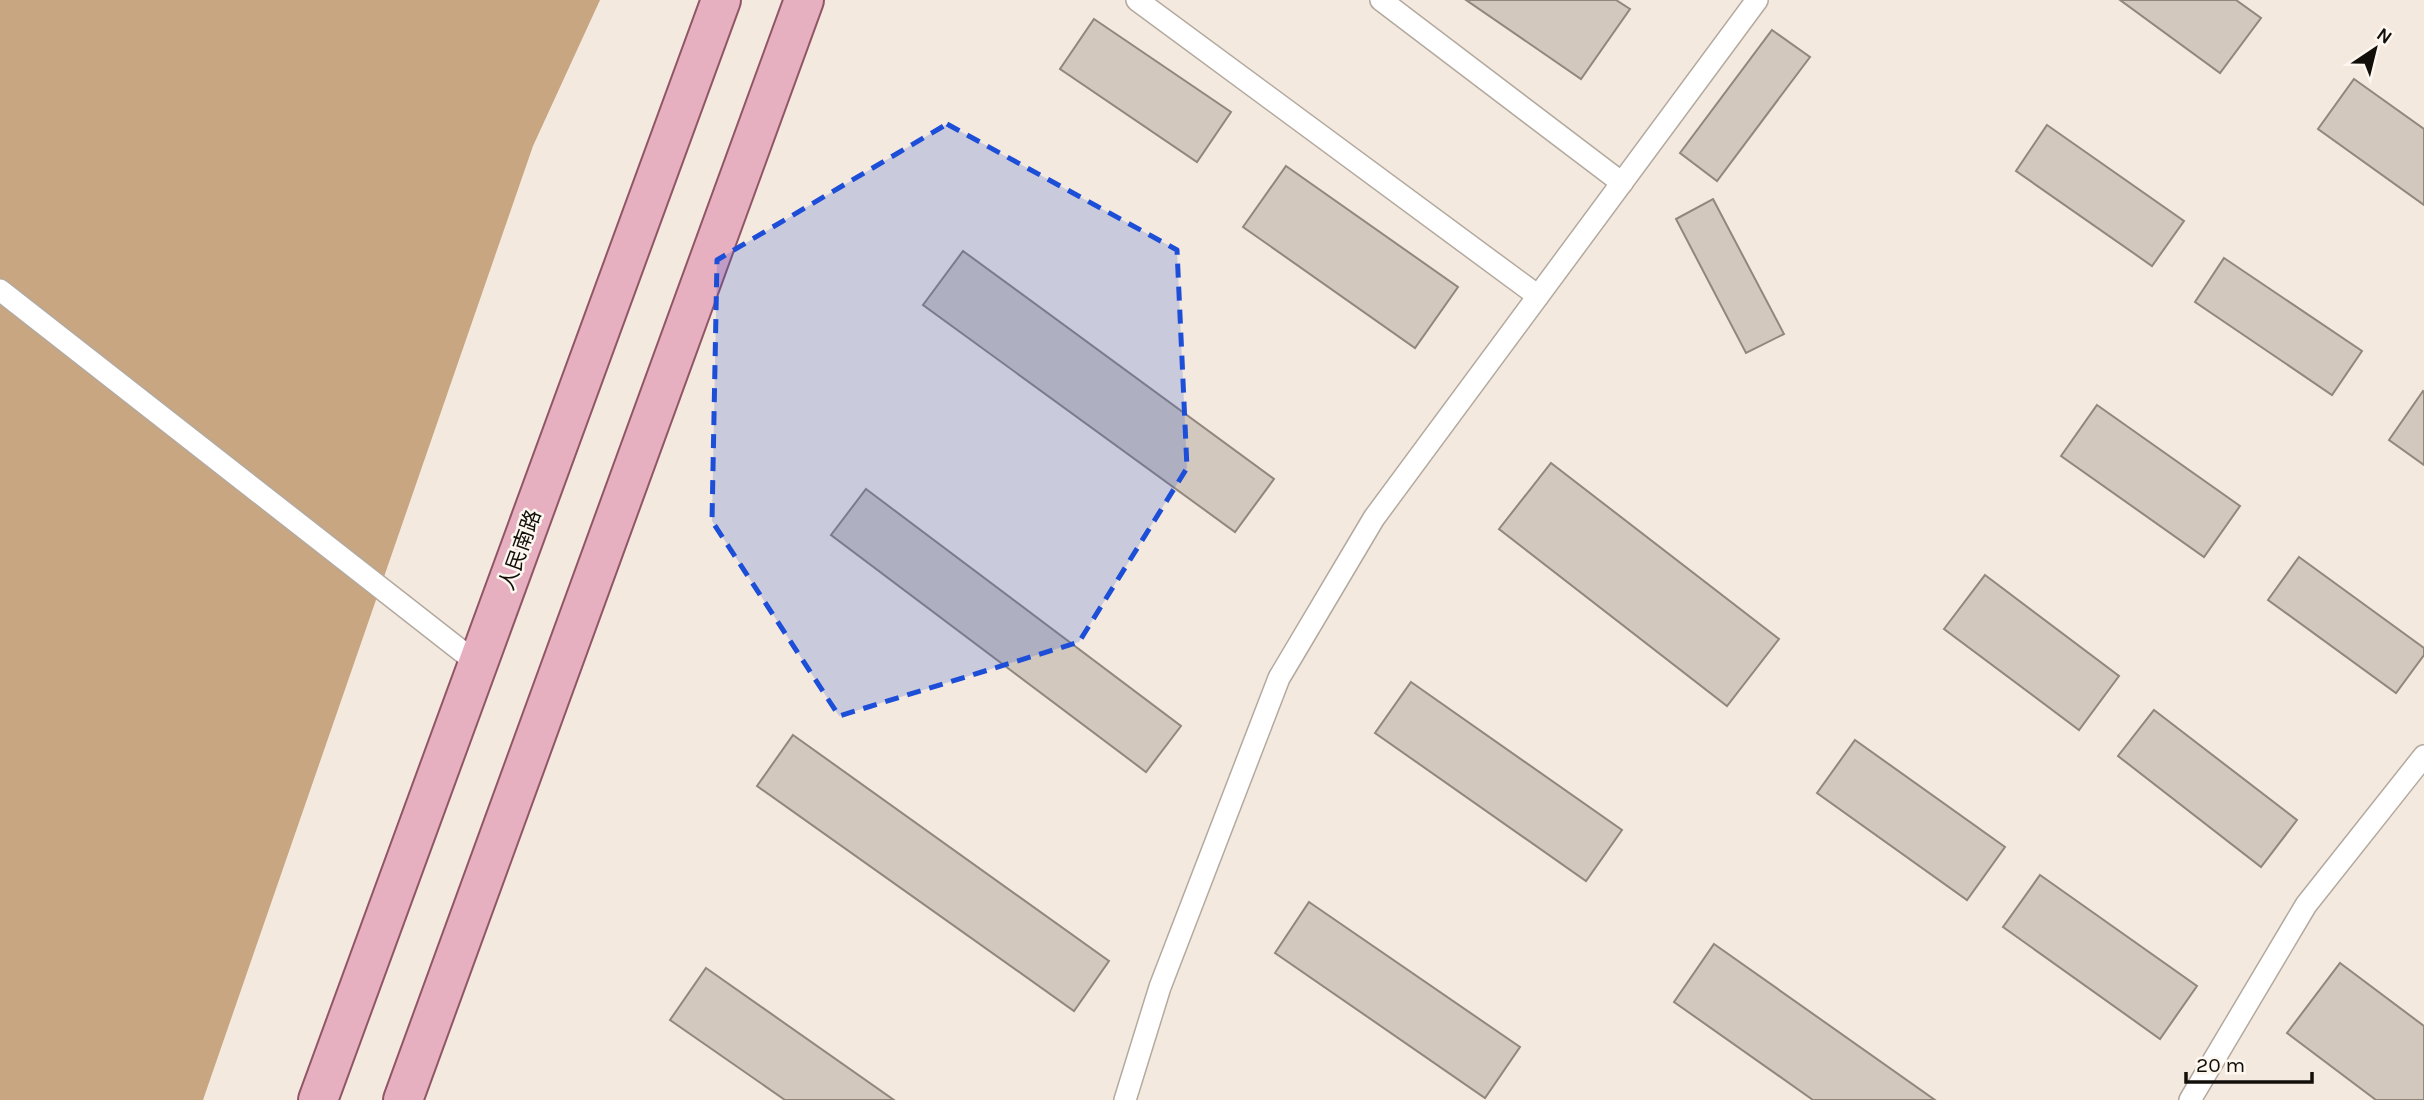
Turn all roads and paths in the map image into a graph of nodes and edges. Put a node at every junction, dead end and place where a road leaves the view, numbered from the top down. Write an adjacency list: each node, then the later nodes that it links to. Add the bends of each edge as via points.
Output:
1 (722, 0): 9 (main road, 人民南路)
2 (804, 0): 12 (main road)
3 (1137, 0): 8 (lane)
4 (1381, 0): 6 (lane)
5 (1756, 0): 6 (lane)
6 (1622, 183): 8 (lane)
7 (0, 290): 9 (lane)
8 (1538, 296): 13 (lane, via 1374,518 1279,678 1160,987)
9 (478, 663): 11 (main road, 人民南路)
10 (2424, 756): 14 (lane, via 2306,905)
11 (318, 1100)
12 (403, 1100)
13 (1125, 1100)
14 (2190, 1100)

